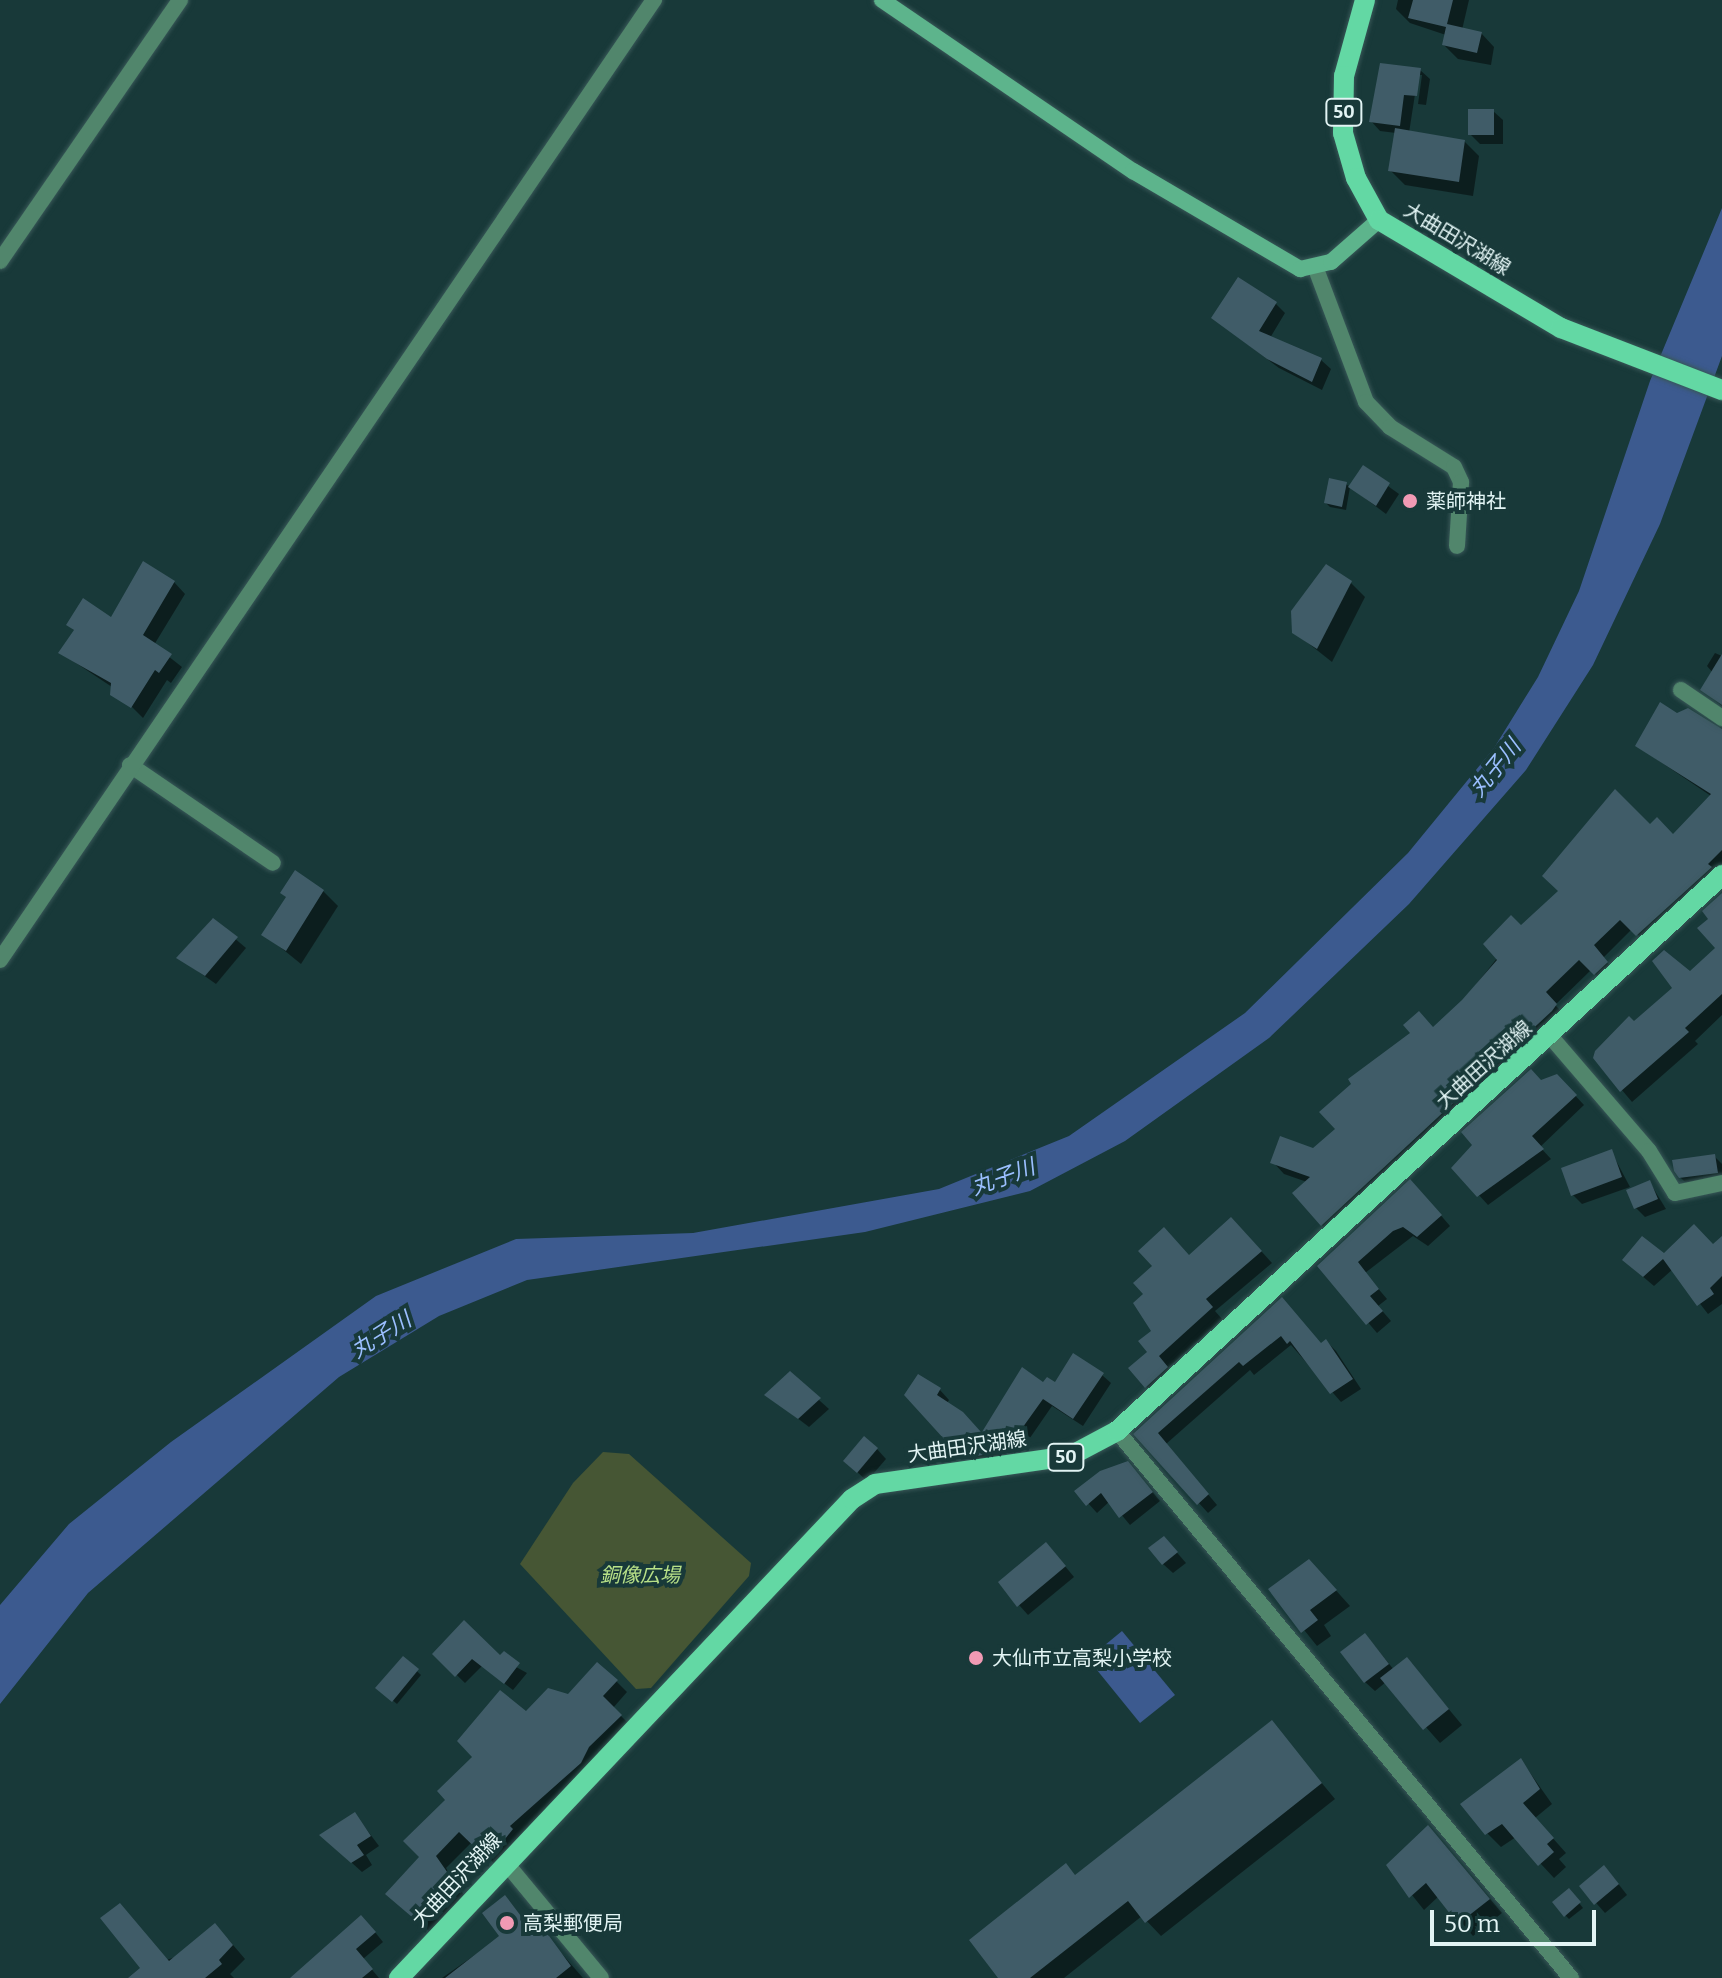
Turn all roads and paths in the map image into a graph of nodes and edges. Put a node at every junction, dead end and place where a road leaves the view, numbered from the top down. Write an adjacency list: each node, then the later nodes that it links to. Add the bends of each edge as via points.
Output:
1 (180, 0): 6 (street)
2 (654, 0): 12 (street)
3 (882, 0): 7 (street, via 1133,171 1300,269)
4 (1365, 0): 5 (main road, 大曲田沢湖線 / 50, via 1344,76 1343,133 1356,178)
5 (1379, 220): 7 (street); 8 (main road, 大曲田沢湖線, via 1561,328)
6 (0, 261)
7 (1316, 269): 9 (street, via 1366,402 1390,427 1454,467 1461,482)
8 (1722, 390)
9 (1457, 546)
10 (1681, 690): 11 (street)
11 (1722, 718)
12 (130, 765): 13 (street); 15 (street)
13 (273, 863)
14 (1722, 875): 16 (main road, 大曲田沢湖線 / 50)
15 (0, 960)
16 (1551, 1037): 17 (street, via 1649,1151 1675,1193); 18 (main road, 大曲田沢湖線 / 50)
17 (1722, 1183)
18 (1117, 1431): 19 (main road, 大曲田沢湖線 / 50, via 1070,1456 875,1484 852,1499); 22 (street)
19 (506, 1863): 20 (main road, 大曲田沢湖線 / 50); 21 (street)
20 (399, 1978)
21 (601, 1978)
22 (1571, 1978)

